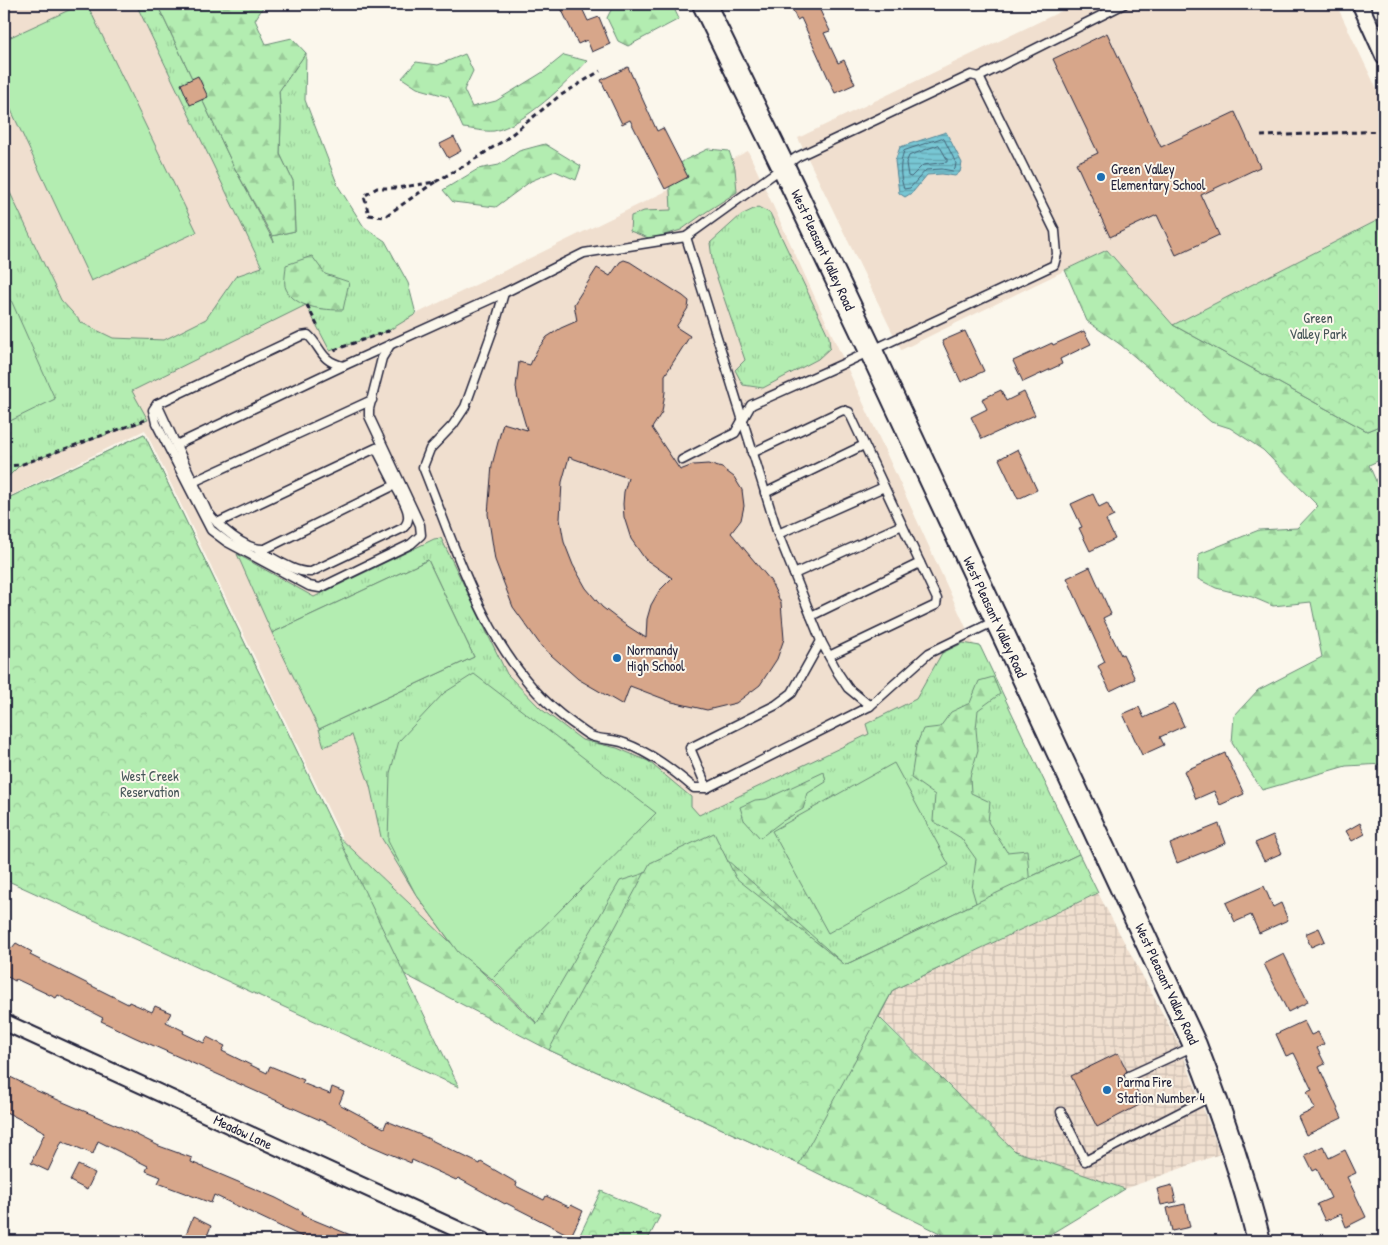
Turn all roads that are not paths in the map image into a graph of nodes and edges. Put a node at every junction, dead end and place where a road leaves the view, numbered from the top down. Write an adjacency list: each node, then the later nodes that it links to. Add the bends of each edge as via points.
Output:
1 (704, 4): 6 (main road, West Pleasant Valley Road)
2 (1124, 4): 5 (lane)
3 (1362, 4): 4 (street)
4 (1384, 57)
5 (979, 78): 6 (lane, via 971,75 835,138); 10 (lane, via 1055,231 1057,254 1054,265)
6 (783, 166): 7 (lane); 10 (main road, West Pleasant Valley Road)
7 (686, 237): 8 (lane, via 584,253); 14 (lane)
8 (504, 293): 9 (lane); 34 (lane, via 465,407 430,449 423,467 460,562 494,634 528,684 554,710 591,736 623,742 645,752 694,788)
9 (390, 345): 11 (lane); 12 (lane, via 382,358)
10 (871, 351): 14 (lane, via 751,405); 30 (main road, West Pleasant Valley Road)
11 (343, 366): 13 (lane, via 321,354 308,334); 15 (lane)
12 (372, 400): 13 (lane, via 369,416 420,525 421,534 412,544 320,588 308,586 211,530 155,418 153,410); 19 (lane)
13 (157, 404): 15 (lane)
14 (743, 418): 17 (lane); 18 (lane, via 735,434)
15 (176, 445): 19 (lane)
16 (864, 445): 17 (lane, via 849,412 843,410); 21 (lane); 22 (lane)
17 (752, 453): 22 (lane)
18 (682, 460)
19 (193, 482): 23 (lane, via 207,511)
20 (395, 485): 23 (lane, via 376,448); 26 (lane, via 265,550); 26 (lane, via 409,516 407,524 311,572 294,568)
21 (884, 486): 24 (lane); 25 (lane)
22 (765, 493): 25 (lane)
23 (217, 523): 26 (lane)
24 (902, 525): 27 (lane); 28 (lane)
25 (778, 534): 28 (lane)
26 (258, 550)
27 (920, 564): 29 (lane); 32 (lane, via 937,599 936,605)
28 (794, 574): 29 (lane)
29 (811, 616): 31 (lane)
30 (997, 620): 33 (lane, via 930,653); 36 (main road, West Pleasant Valley Road)
31 (821, 640): 32 (lane); 34 (lane, via 792,693 776,705 690,748)
32 (829, 656): 33 (lane, via 848,688)
33 (870, 706): 34 (lane)
34 (708, 788)
35 (4, 1022): 40 (street, Meadow Lane)
36 (1196, 1045): 37 (lane); 38 (main road, West Pleasant Valley Road)
37 (1129, 1076)
38 (1214, 1095): 39 (lane, via 1085,1161); 41 (main road, West Pleasant Valley Road, via 1251,1208)
39 (1061, 1112)
40 (483, 1241)
41 (1258, 1241)

